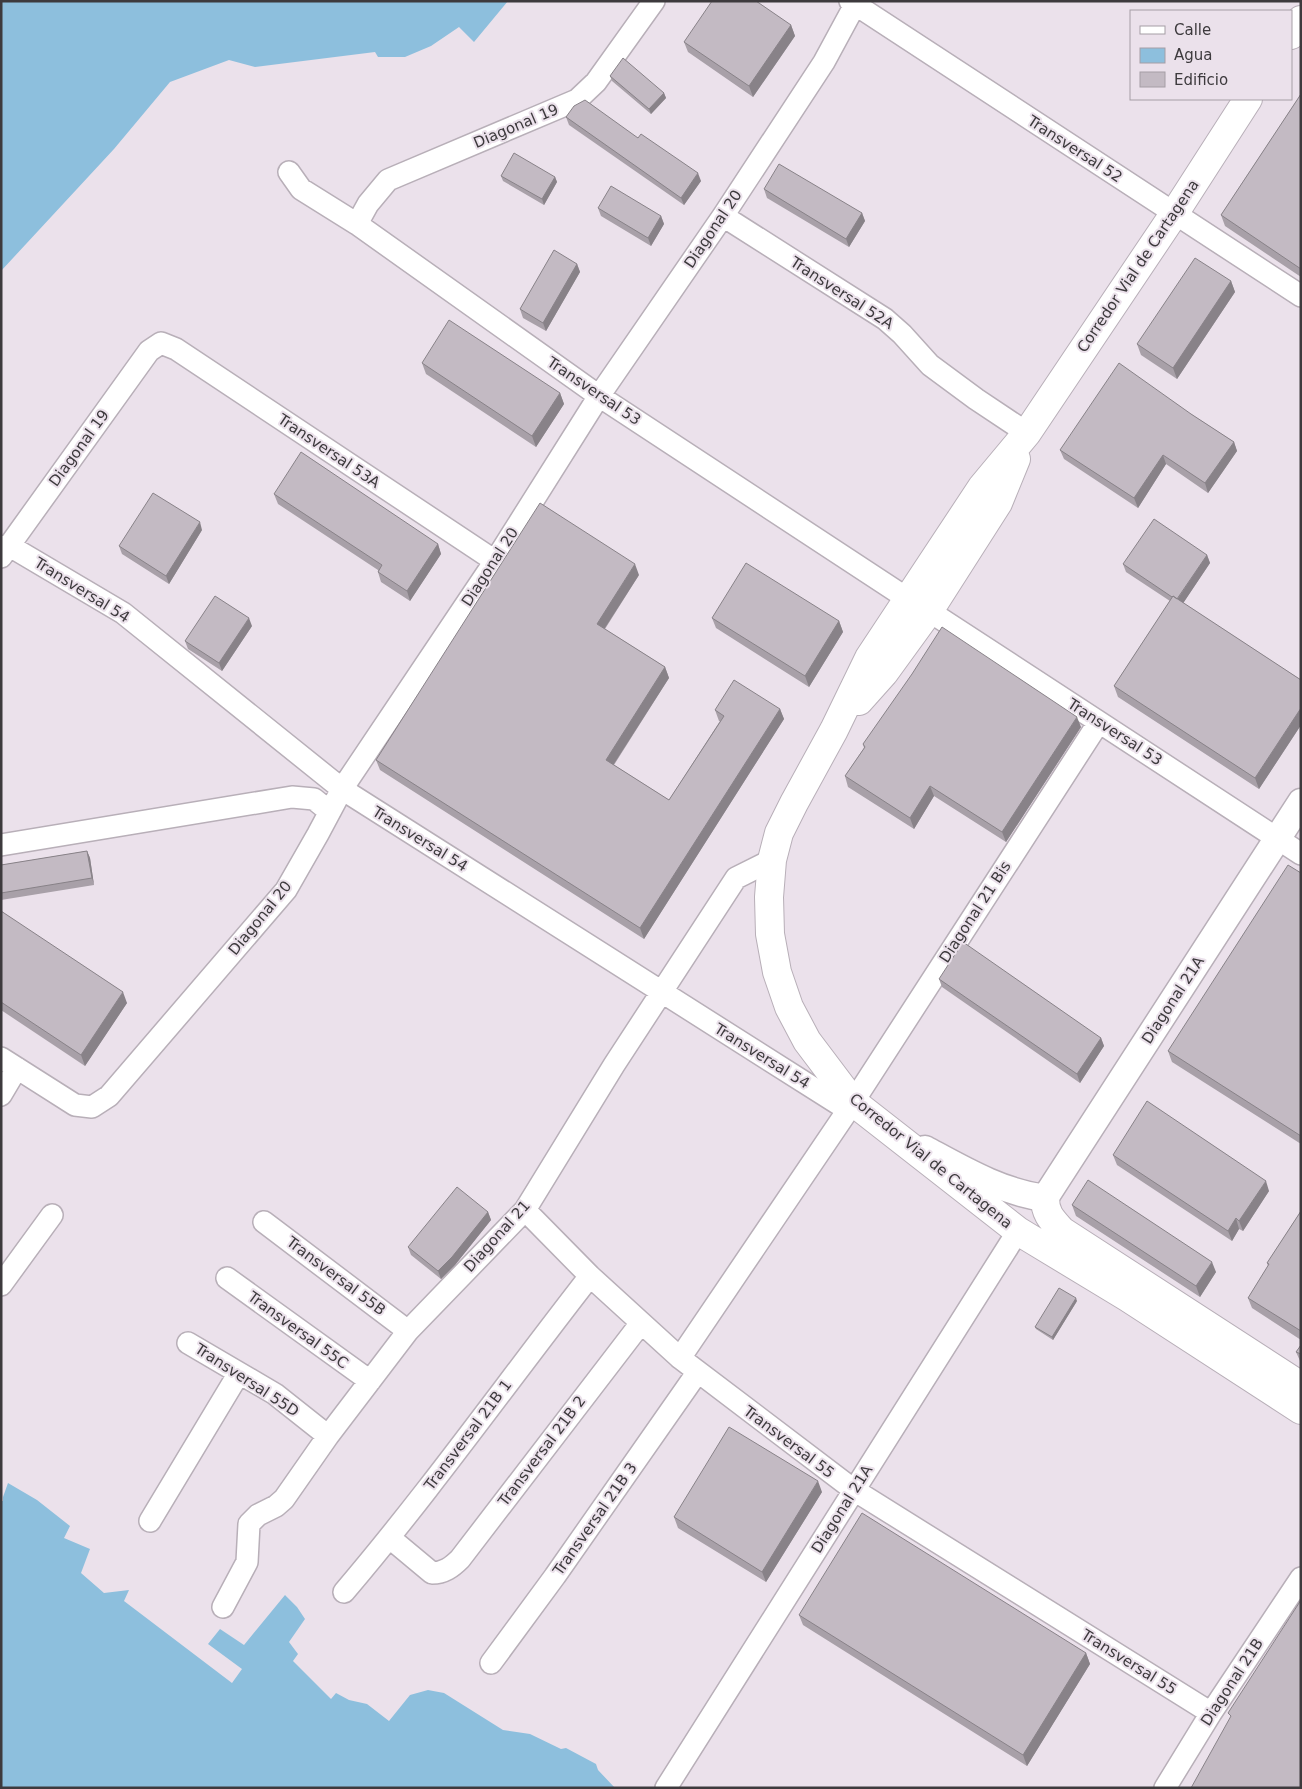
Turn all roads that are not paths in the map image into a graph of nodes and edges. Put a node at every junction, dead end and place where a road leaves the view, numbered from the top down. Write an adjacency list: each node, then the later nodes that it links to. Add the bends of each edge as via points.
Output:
1 (654, 1): 9 (street, Diagonal 19, via 596,82 577,100 388,180 368,204)
2 (854, 2): 7 (street, Transversal 52); 8 (street, Diagonal 20, via 824,62)
3 (1301, 20): 4 (main road)
4 (1292, 34)
5 (1247, 100): 7 (main road, Corredor Vial de Cartagena)
6 (289, 172): 9 (street, Transversal 53, via 301,189)
7 (1174, 214): 10 (street, Transversal 52); 13 (main road, Corredor Vial de Cartagena)
8 (723, 216): 12 (street, Diagonal 20); 13 (street, Transversal 52A, via 884,319 930,365)
9 (357, 224): 12 (street, Transversal 53)
10 (1301, 296)
11 (161, 343): 14 (street, Diagonal 19, via 149,351); 15 (street, Transversal 53A, via 184,354)
12 (599, 396): 15 (street, Diagonal 20); 16 (street, Transversal 53)
13 (1027, 433): 16 (main road, Corredor Vial de Cartagena, via 998,503)
14 (5, 551): 18 (street, Transversal 54, via 123,613)
15 (495, 561): 18 (street, Diagonal 20)
16 (919, 605): 17 (street, Transversal 53); 24 (main road, Corredor Vial de Cartagena, via 884,673 834,730 779,833)
17 (1099, 722): 21 (street, Transversal 53); 28 (street, Diagonal 21 Bis)
18 (342, 789): 20 (street, Diagonal 20); 25 (street, Transversal 54)
19 (1301, 802): 21 (street, Diagonal 21A)
20 (330, 812): 22 (street, via 314,800 292,796); 26 (street, Diagonal 20, via 286,890 109,1096 92,1108 74,1106)
21 (1277, 838): 23 (street, Transversal 53); 30 (street, Diagonal 21A)
22 (1, 845)
23 (1301, 854)
24 (772, 860): 25 (street, Diagonal 21, via 736,878); 28 (main road, Corredor Vial de Cartagena, via 770,934 777,972 789,1008)
25 (662, 992): 28 (street, Transversal 54); 31 (street, Diagonal 21)
26 (9, 1063): 27 (street)
27 (1, 1095)
28 (850, 1106): 29 (main road, Corredor Vial de Cartagena); 41 (street)
29 (884, 1127): 30 (street, via 990,1183); 34 (main road, Corredor Vial de Cartagena)
30 (1045, 1198): 45 (main road, via 1048,1216 1062,1230)
31 (525, 1210): 35 (street, Transversal 55); 39 (street, Diagonal 21)
32 (52, 1215): 37 (street)
33 (264, 1222): 39 (street, Transversal 55B)
34 (1018, 1231): 46 (main road, Corredor Vial de Cartagena); 48 (street, Diagonal 21A)
35 (590, 1276): 38 (street, Transversal 55); 50 (street, Transversal 21B 1)
36 (227, 1278): 44 (street, Transversal 55C)
37 (1, 1284)
38 (641, 1323): 41 (street, Transversal 55); 50 (street, Transversal 21B 2, via 460,1559 449,1569 432,1573)
39 (408, 1331): 44 (street, Diagonal 21)
40 (188, 1343): 43 (street, Transversal 55D)
41 (680, 1358): 42 (street, Transversal 55)
42 (697, 1372): 48 (street, Transversal 55); 54 (street, Transversal 21B 3)
43 (240, 1373): 47 (street, Transversal 55D, via 275,1394); 49 (street)
44 (370, 1381): 47 (street, Diagonal 21)
45 (1301, 1386)
46 (1301, 1410)
47 (328, 1436): 53 (street, Diagonal 21, via 284,1499 258,1515 250,1524 247,1562)
48 (854, 1490): 55 (street, Transversal 55); 56 (street, Diagonal 21A)
49 (150, 1521)
50 (390, 1538): 52 (street, Transversal 21B 1)
51 (1301, 1578): 55 (street, Diagonal 21B)
52 (344, 1592)
53 (223, 1607)
54 (491, 1663)
55 (1211, 1713): 57 (street, Diagonal 21B)
56 (666, 1788)
57 (1165, 1788)

